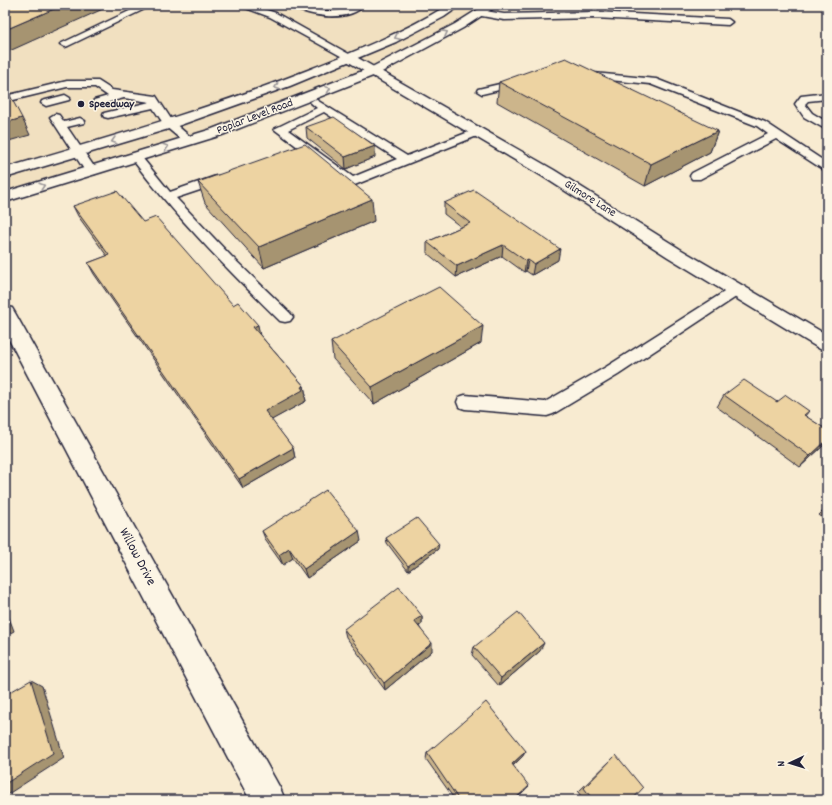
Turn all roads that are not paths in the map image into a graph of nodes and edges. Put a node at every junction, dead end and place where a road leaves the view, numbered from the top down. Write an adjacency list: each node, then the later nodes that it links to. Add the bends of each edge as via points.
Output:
1 (149, 5): 11 (lane)
2 (242, 5): 8 (lane)
3 (291, 5): 4 (lane, via 323,14 339,15)
4 (361, 5)
5 (456, 5): 12 (main road, Poplar Level Road, one-way to 12)
6 (493, 5): 9 (main road, Poplar Level Road)
7 (277, 8): 8 (lane)
8 (266, 13): 12 (lane)
9 (479, 13): 10 (lane, via 504,17 595,15); 13 (main road, Poplar Level Road, one-way to 9)
10 (728, 22)
11 (64, 44)
12 (351, 58): 13 (main road, Gilmore Lane); 30 (main road, Poplar Level Road, one-way to 30)
13 (374, 70): 22 (main road, Poplar Level Road, one-way to 13); 32 (main road, Gilmore Lane)
14 (575, 75): 33 (lane, via 652,81 761,124)
15 (529, 80): 18 (lane)
16 (104, 88): 17 (lane, via 98,84 67,84); 19 (lane); 20 (lane, via 109,92)
17 (38, 91): 23 (lane, via 47,104); 24 (lane)
18 (482, 91)
19 (91, 92)
20 (125, 94): 25 (lane); 26 (lane, via 152,98)
21 (827, 96): 31 (lane, via 805,98 800,104 808,115)
22 (307, 97): 27 (lane); 34 (main road, Poplar Level Road, via 217,132)
23 (65, 98)
24 (5, 99)
25 (98, 102)
26 (156, 104): 28 (lane); 30 (lane)
27 (325, 108): 37 (lane); 37 (lane, via 280,129 352,182)
28 (108, 115)
29 (80, 121): 35 (lane, via 57,121)
30 (169, 124): 34 (lane); 35 (main road, Poplar Level Road, one-way to 35)
31 (827, 127)
32 (478, 132): 37 (lane); 45 (main road, Gilmore Lane)
33 (777, 134): 38 (lane); 42 (lane)
34 (188, 140): 36 (main road, Poplar Level Road, one-way to 34)
35 (77, 152): 39 (lane); 40 (main road, Poplar Level Road)
36 (136, 157): 39 (main road, Poplar Level Road); 44 (lane)
37 (406, 160)
38 (827, 168)
39 (91, 171): 43 (main road, Poplar Level Road, one-way to 39)
40 (5, 173)
41 (232, 174): 44 (lane)
42 (696, 176)
43 (5, 197)
44 (168, 197): 47 (lane, via 204,239)
45 (738, 290): 48 (main road, Gilmore Lane); 49 (lane, via 612,371 547,409)
46 (5, 313): 50 (main road, Willow Drive)
47 (285, 317)
48 (827, 344)
49 (465, 402)
50 (268, 800)

